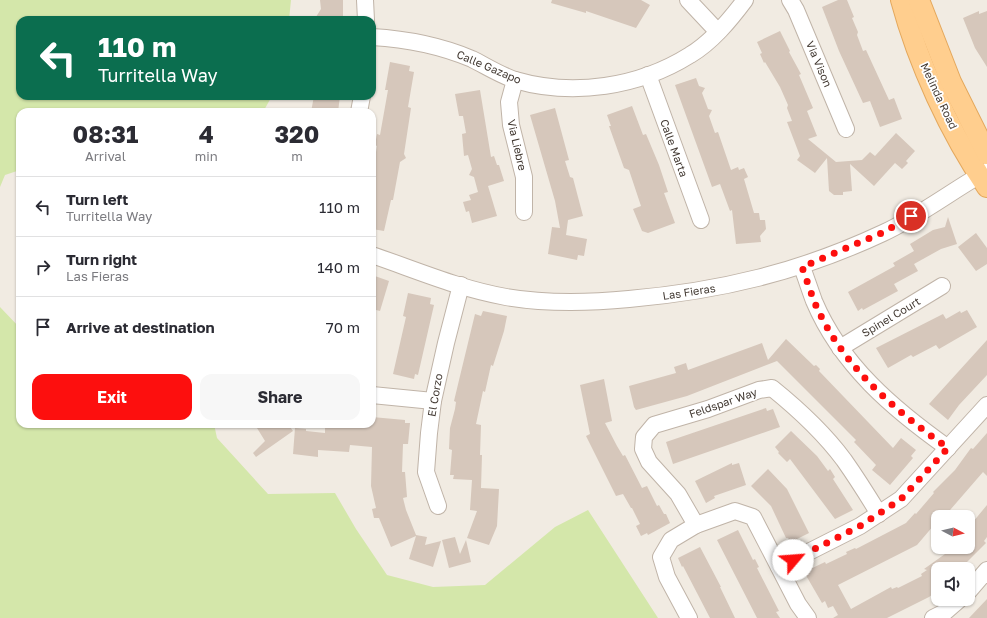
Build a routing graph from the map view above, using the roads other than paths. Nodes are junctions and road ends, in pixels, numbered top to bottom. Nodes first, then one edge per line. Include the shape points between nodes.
1 (365, 0) edge
2 (688, 0) edge
3 (745, 0) edge
4 (790, 0) edge
5 (901, 0) edge
6 (919, 0) edge
7 (366, 16) edge
8 (718, 32) junction
9 (376, 37) edge
10 (648, 76) junction
11 (515, 80) junction
12 (846, 129) dead end
13 (987, 154) edge
14 (984, 178) edge
15 (524, 212) dead end
16 (701, 220) dead end
17 (376, 256) edge
18 (802, 267) junction
19 (461, 286) junction
20 (942, 286) dead end
21 (840, 348) junction
22 (376, 395) edge
23 (433, 401) junction
24 (987, 405) edge
25 (948, 448) junction
26 (438, 506) dead end
27 (879, 514) junction
28 (696, 525) junction
29 (779, 567) junction
30 (987, 570) edge
31 (975, 584) edge
32 (952, 606) edge
33 (689, 618) edge
34 (808, 618) edge
35 (933, 618) edge

1 - 7 street
2 - 8 street
3 - 8 street, Calle Gazapo
4 - 12 street, Via Vison
5 - 14 main road, Melinda Road via 933,88
6 - 13 main road, Melinda Road via 951,82
8 - 10 street, Calle Gazapo via 690,55
9 - 11 street, Calle Gazapo via 408,39 440,47
10 - 11 street, Calle Gazapo via 609,86 570,88
10 - 16 street, Calle Marta
11 - 15 street, Via Liebre via 508,102 524,177
14 - 18 street, Las Fieras via 884,232
17 - 19 street, Las Fieras
18 - 19 street, Las Fieras via 738,284 683,294 593,302 505,297
18 - 21 street via 814,302
19 - 23 street, El Corzo
20 - 21 street, Spinel Court
21 - 25 street via 876,391 914,424
22 - 23 street
23 - 26 street, El Corzo via 426,472
24 - 25 street
25 - 27 street via 901,499
27 - 28 street, Feldspar Way via 844,460 821,433 772,388 758,390 708,409 654,425 644,436 643,449 649,462 678,494
27 - 29 street
28 - 29 street via 735,511 753,517
28 - 33 street via 671,540 661,557 667,578
29 - 34 street
30 - 31 street
32 - 35 street

